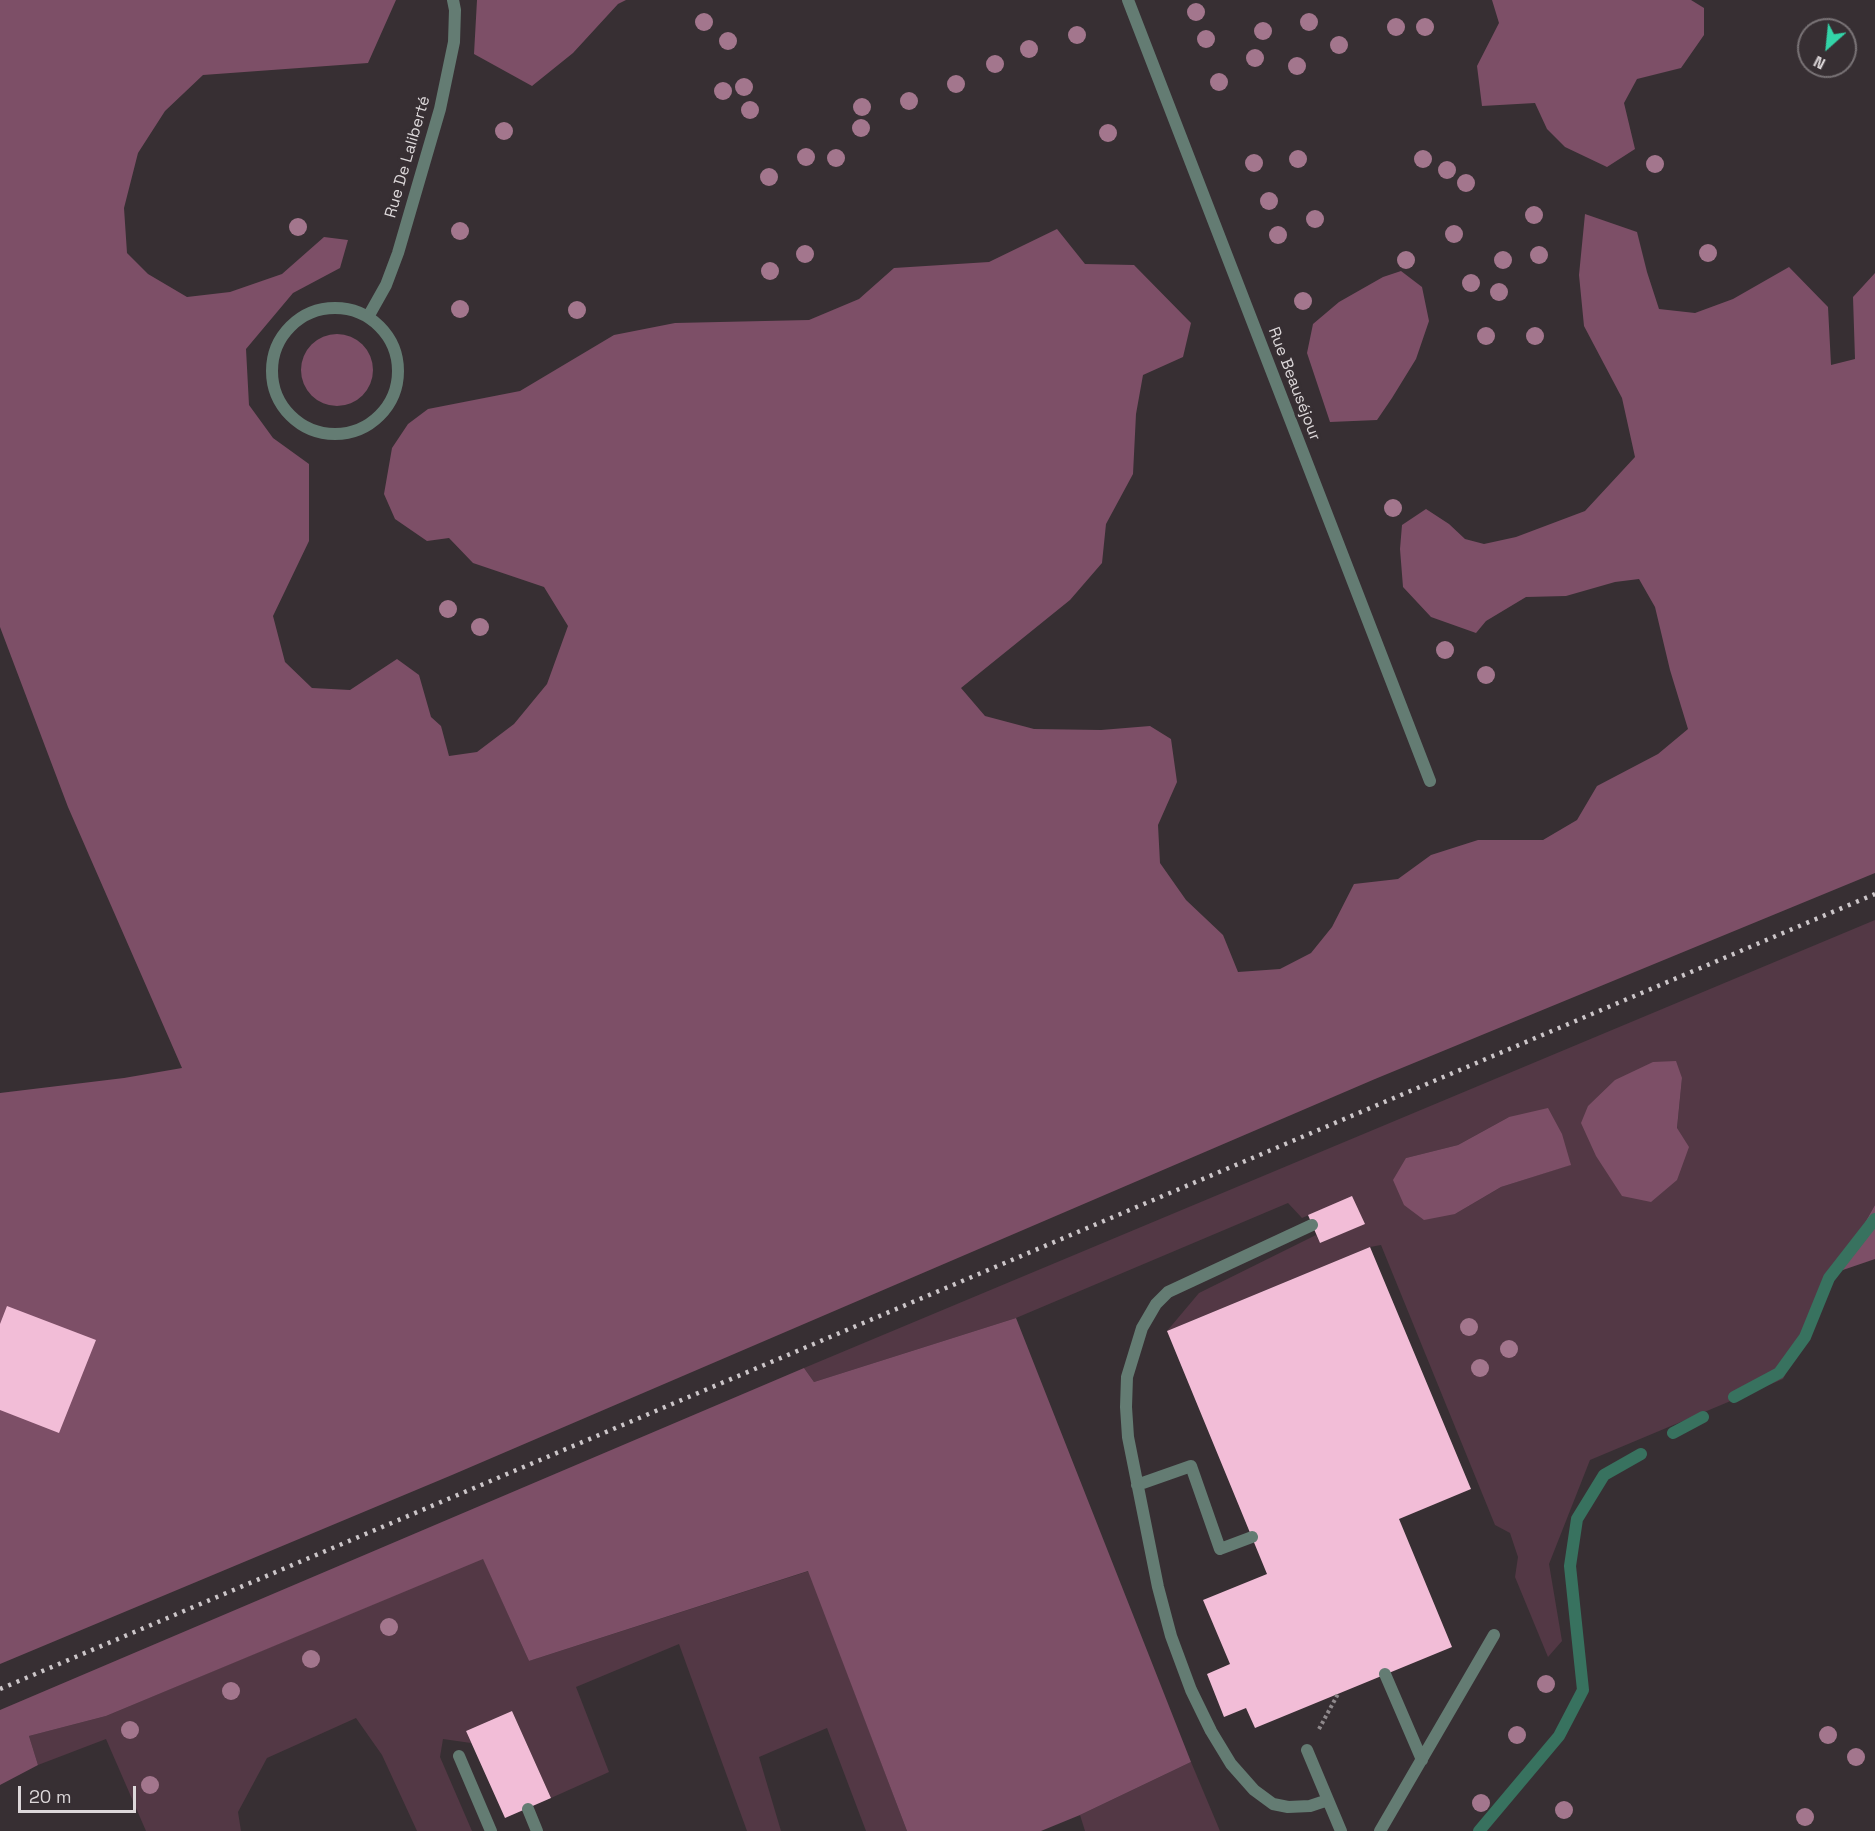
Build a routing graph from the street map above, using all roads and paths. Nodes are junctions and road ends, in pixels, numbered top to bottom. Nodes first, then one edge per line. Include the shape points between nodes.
1 (453, 0) edge
2 (1128, 0) edge
3 (368, 317) junction
4 (1430, 781) dead end
5 (1312, 1225) dead end
6 (1137, 1485) junction
7 (1252, 1537) dead end
8 (1494, 1635) dead end
9 (1385, 1674) dead end
10 (1338, 1694) dead end
11 (1307, 1750) joint
12 (459, 1756) dead end
13 (1422, 1760) junction
14 (1328, 1800) junction
15 (528, 1809) dead end
16 (491, 1831) edge
17 (537, 1831) edge
18 (1341, 1831) edge
19 (1380, 1831) edge

1 - 3 street, Rue De Laliberté via 454,42 434,130 398,253
2 - 4 street, Rue Beauséjour
3 - 3 street via 349,309 327,308 307,314 283,335 272,364 273,385 282,405 296,421 315,431 355,431 373,422 388,407 399,368 384,330
5 - 6 street via 1168,1292 1156,1304 1142,1328 1127,1377 1128,1437
6 - 7 street via 1191,1466 1220,1549
6 - 14 street via 1171,1636 1191,1690 1231,1764 1273,1804 1310,1806
8 - 13 street
9 - 13 street
10 - 11 path
11 - 14 street
12 - 16 street
13 - 19 street
14 - 18 street
15 - 17 street

